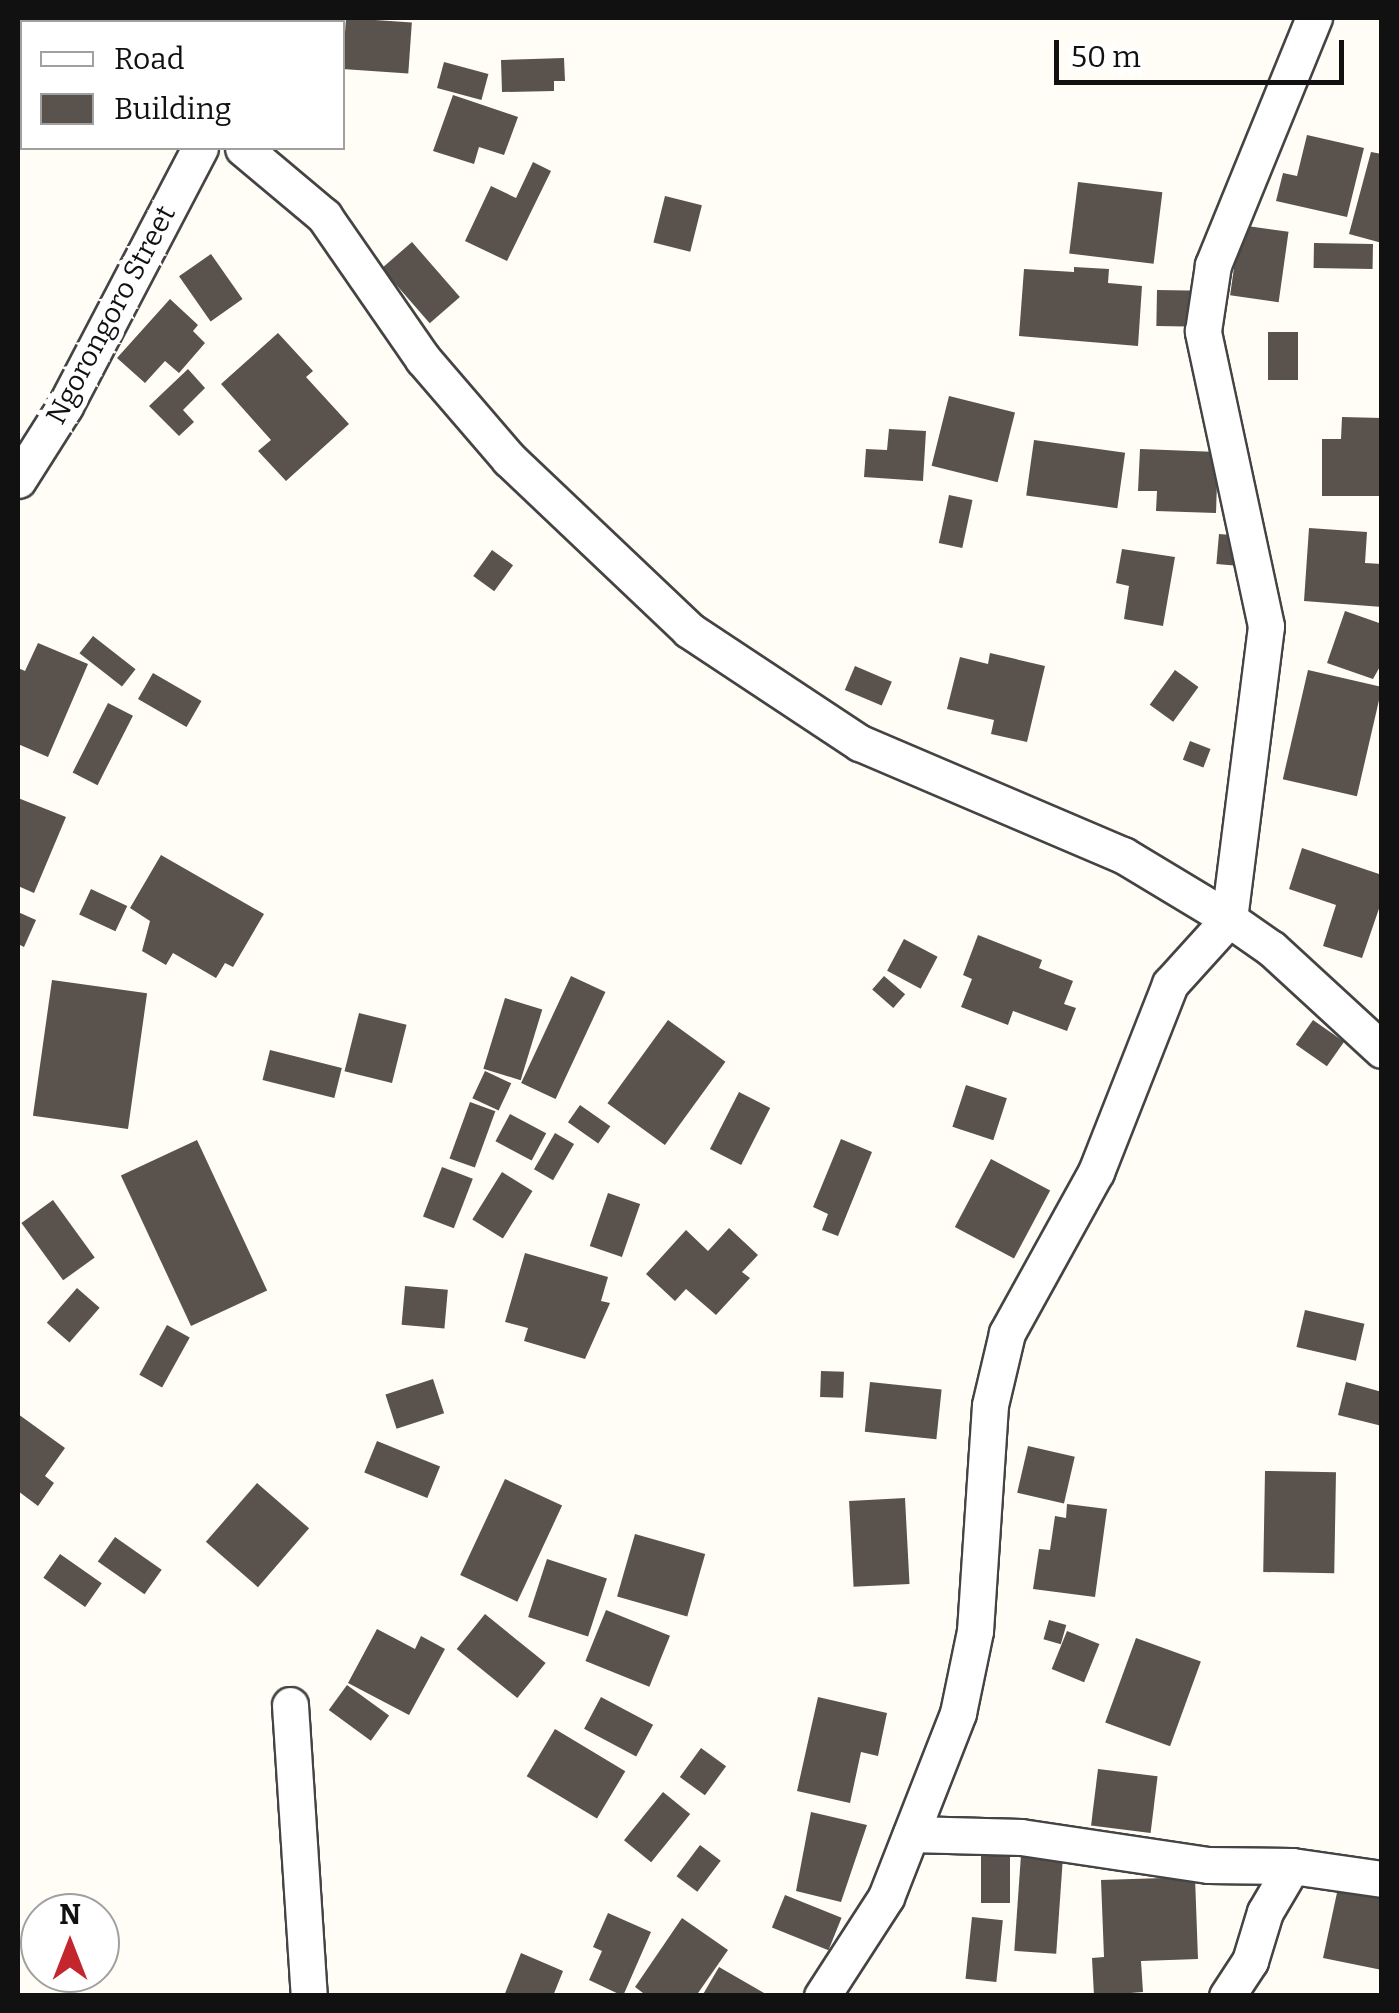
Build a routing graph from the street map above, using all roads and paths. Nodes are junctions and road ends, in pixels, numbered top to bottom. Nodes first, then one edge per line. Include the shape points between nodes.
1 (1314, 18) edge
2 (199, 150) edge
3 (245, 150) edge
4 (18, 480) edge
5 (1229, 919) junction
6 (1382, 1050) edge
7 (290, 1705) dead end
8 (911, 1834) junction
9 (1292, 1866) junction
10 (1382, 1878) edge
11 (309, 1996) edge
12 (822, 1996) edge
13 (1227, 1996) edge

1 - 5 street via 1213,265 1203,331 1266,626
2 - 4 street, Ngorongoro Street via 65,406
3 - 5 street via 324,216 422,358 509,460 689,630 860,743 1123,856
5 - 6 street via 1272,949
5 - 8 street via 1170,984 1096,1172 1008,1332 990,1406 975,1632 958,1713
7 - 11 street
8 - 9 street via 1022,1836 1208,1864
8 - 12 street via 886,1897
9 - 10 street
9 - 13 street

